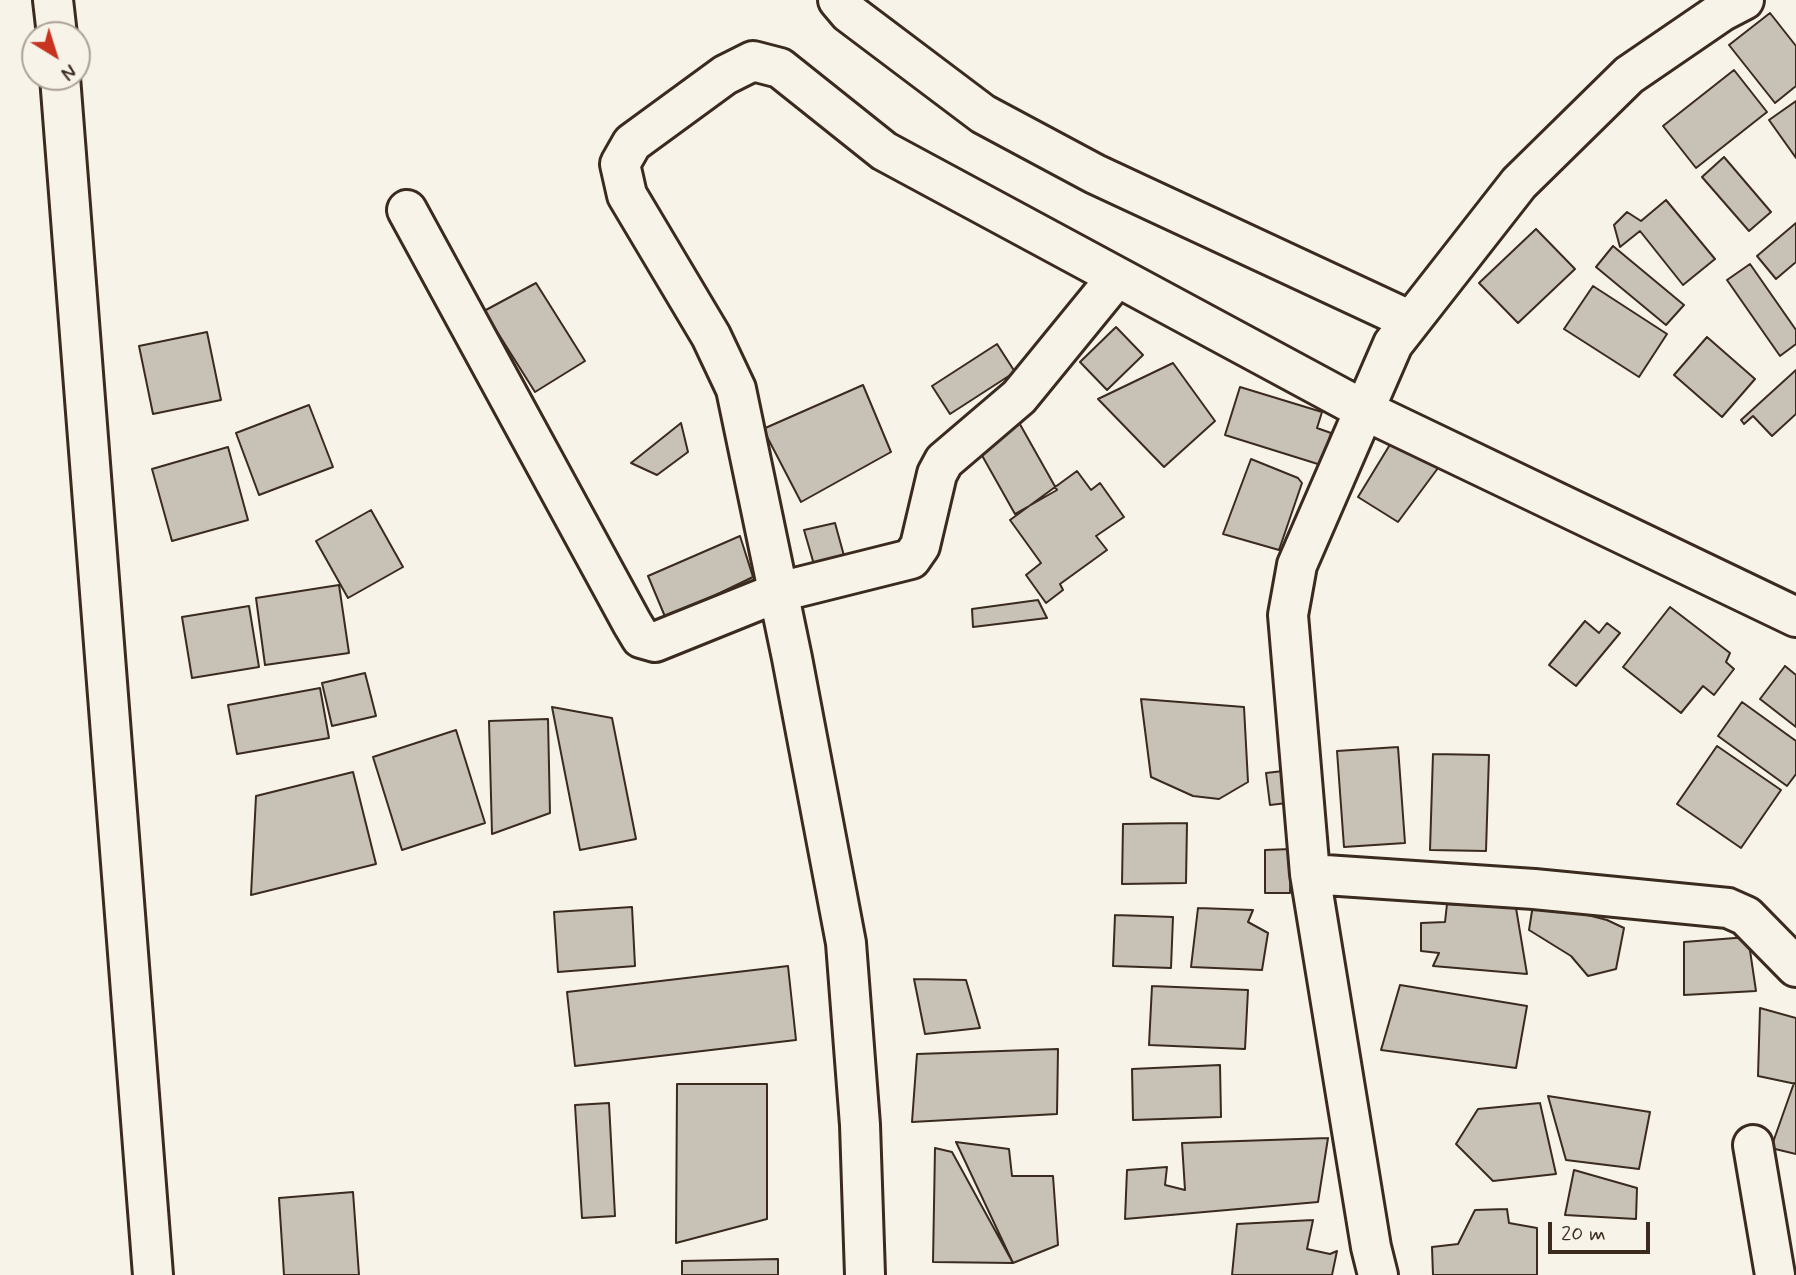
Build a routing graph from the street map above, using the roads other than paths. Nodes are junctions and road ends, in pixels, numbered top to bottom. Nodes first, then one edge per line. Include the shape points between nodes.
1 (53, 0) edge
2 (838, 0) edge
3 (1744, 0) edge
4 (55, 21) edge
5 (61, 91) edge
6 (407, 210) dead end
7 (1117, 276) junction
8 (1411, 321) junction
9 (1364, 410) junction
10 (779, 592) junction
11 (1796, 617) edge
12 (1310, 874) junction
13 (1796, 967) edge
14 (1754, 1145) dead end
15 (153, 1275) edge
16 (866, 1275) edge
17 (1378, 1275) edge
18 (1775, 1275) edge

1 - 4 street
2 - 8 street via 983,114 1095,174
3 - 8 street via 1629,75 1519,183
5 - 15 street
6 - 10 street via 641,638 655,642
7 - 9 street
7 - 10 street via 1019,397 944,461 920,546 911,559
7 - 10 street via 884,151 780,68 753,61 724,75 632,143 620,164 627,195 711,336 736,388
8 - 9 street via 1393,344
9 - 11 street
9 - 12 street via 1297,565 1288,615
10 - 16 street via 846,943
12 - 13 street via 1728,908 1746,916
12 - 17 street
14 - 18 street

